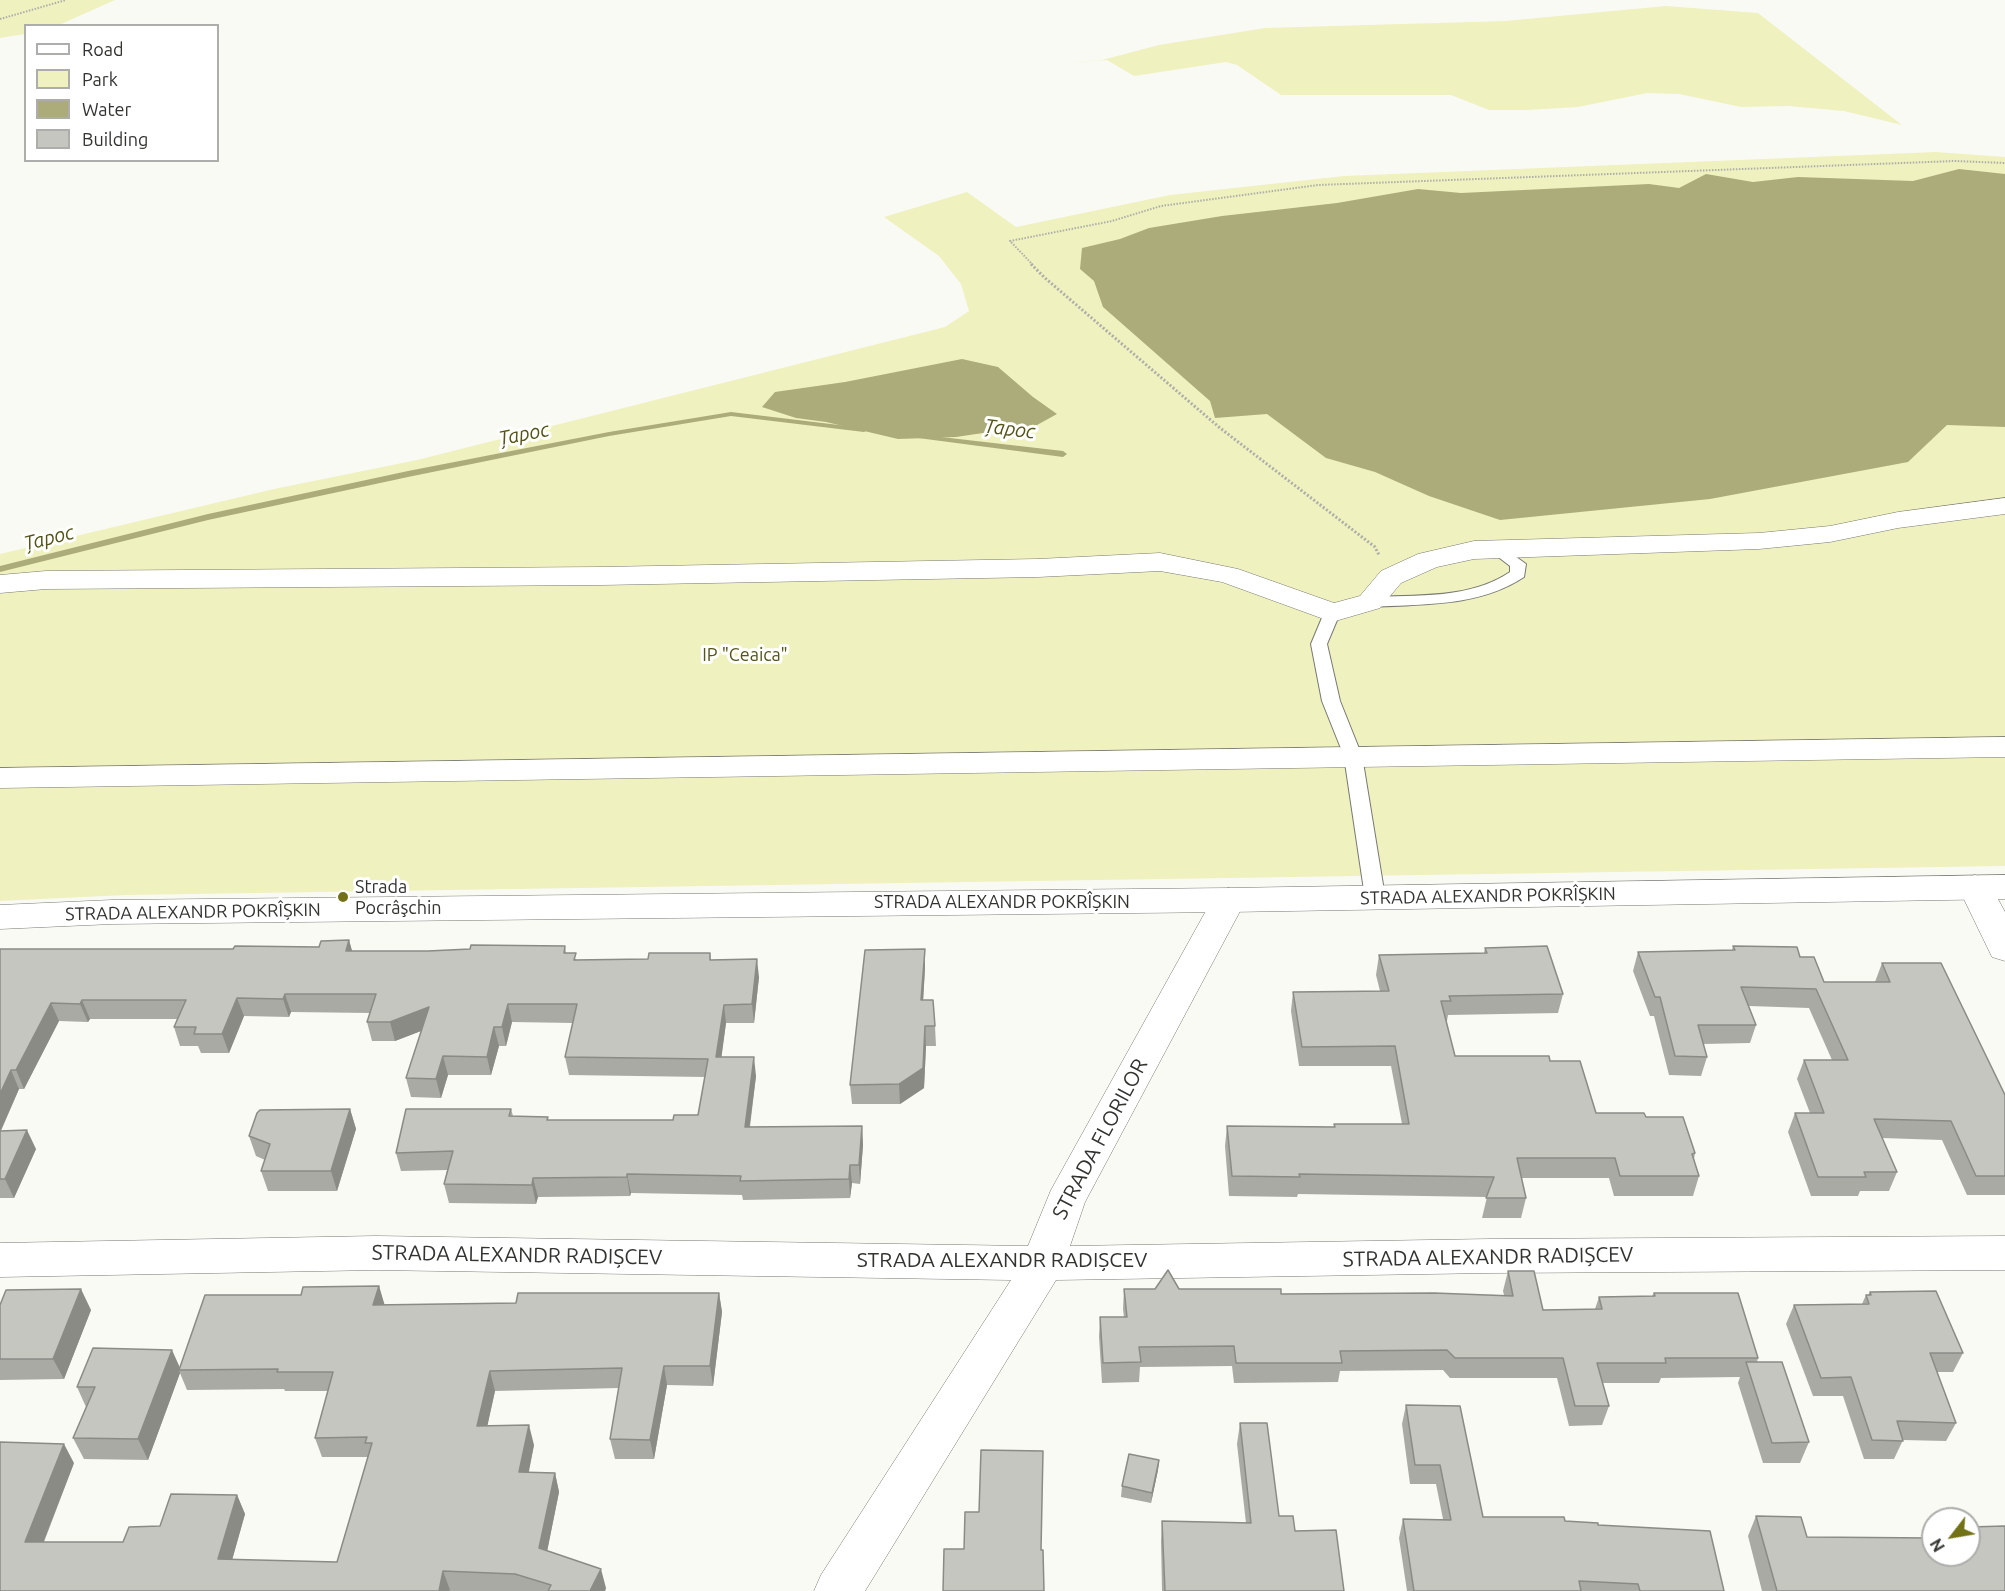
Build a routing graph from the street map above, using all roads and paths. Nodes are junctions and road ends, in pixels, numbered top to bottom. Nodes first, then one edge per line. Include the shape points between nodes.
1 (66, 0) edge
2 (0, 19) edge
3 (2005, 163) edge
4 (2005, 506) edge
5 (1496, 549) junction
6 (1391, 577) junction
7 (0, 584) edge
8 (1371, 602) junction
9 (1332, 613) junction
10 (2005, 747) edge
11 (1353, 756) junction
12 (0, 778) edge
13 (1990, 887) edge
14 (1375, 897) junction
15 (1229, 900) junction
16 (0, 917) edge
17 (2005, 948) edge
18 (2005, 1253) edge
19 (0, 1260) edge
20 (1044, 1263) junction
21 (838, 1591) edge

1 - 2 path
3 - 6 path via 1955,161 1318,184 1161,206 1112,221 1010,241 1045,278 1220,428 1375,547
4 - 5 street via 1760,541
5 - 6 street via 1428,560
5 - 8 lane via 1518,564 1518,574 1507,583 1488,591
6 - 8 street
7 - 9 street via 46,580 423,579 1038,568 1160,562 1228,575
8 - 9 street
9 - 11 lane via 1319,644 1331,701
10 - 11 street
11 - 12 street
11 - 14 lane
13 - 14 street, STRADA ALEXANDR POKRÎȘKIN
13 - 17 street
14 - 15 street, STRADA ALEXANDR POKRÎȘKIN
15 - 16 street, STRADA ALEXANDR POKRÎȘKIN via 112,912
15 - 20 street, STRADA FLORILOR via 1065,1202
18 - 20 street, STRADA ALEXANDR RADIȘCEV
19 - 20 street, STRADA ALEXANDR RADIȘCEV via 376,1253
20 - 21 street, STRADA FLORILOR

